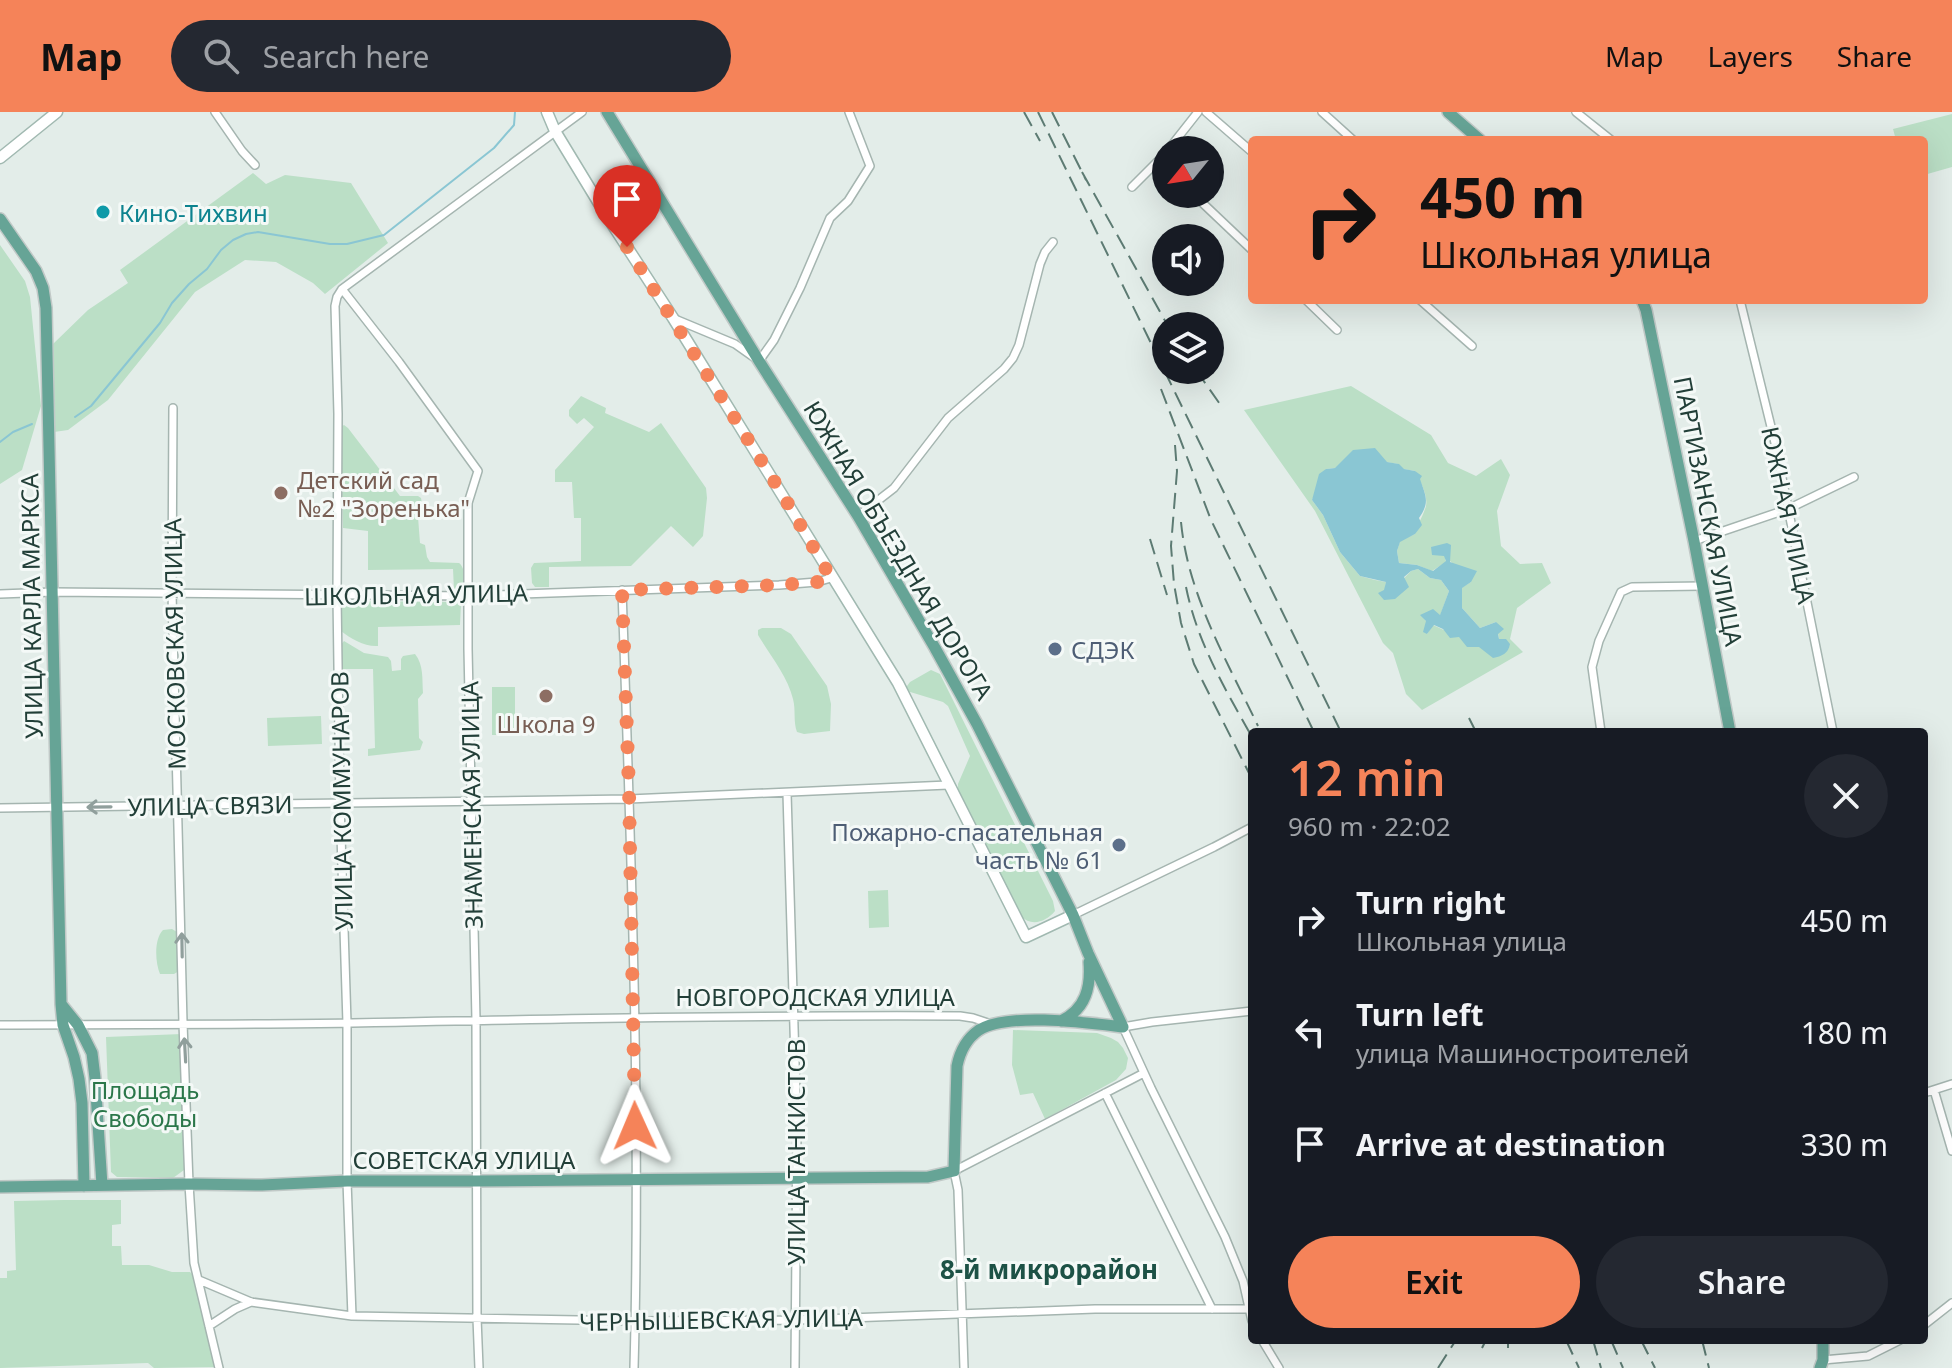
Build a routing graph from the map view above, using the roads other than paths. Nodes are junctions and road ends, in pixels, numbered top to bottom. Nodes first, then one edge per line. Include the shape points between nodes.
1 (57, 112) edge
2 (215, 112) edge
3 (547, 112) edge
4 (582, 112) edge
5 (607, 112) edge
6 (849, 112) edge
7 (1198, 112) edge
8 (1206, 112) edge
9 (1322, 112) edge
10 (1448, 112) edge
11 (1576, 112) edge
12 (555, 131) junction
13 (1179, 136) edge
14 (1349, 136) edge
15 (1475, 136) edge
16 (1606, 136) edge
17 (1248, 149) edge
18 (0, 158) edge
19 (255, 165) dead end
20 (1152, 168) edge
21 (1132, 187) dead end
22 (1208, 208) edge
23 (0, 219) edge
24 (1053, 242) dead end
25 (1248, 246) edge
26 (342, 289) junction
27 (1310, 304) edge
28 (1425, 304) edge
29 (1644, 304) edge
30 (1741, 304) edge
31 (673, 318) junction
32 (1337, 330) dead end
33 (1472, 346) dead end
34 (759, 361) junction
35 (173, 408) dead end
36 (1854, 477) dead end
37 (1788, 509) junction
38 (858, 516) junction
39 (1694, 541) junction
40 (831, 578) junction
41 (1703, 586) junction
42 (622, 590) junction
43 (53, 592) junction
44 (172, 593) junction
45 (0, 594) edge
46 (337, 596) junction
47 (469, 596) junction
48 (1600, 728) edge
49 (1729, 728) edge
50 (1832, 728) edge
51 (948, 785) junction
52 (787, 793) junction
53 (629, 799) junction
54 (471, 800) junction
55 (340, 803) junction
56 (177, 805) junction
57 (56, 807) junction
58 (0, 808) edge
59 (1248, 829) edge
60 (1073, 915) junction
61 (1088, 953) junction
62 (61, 1004) junction
63 (1248, 1011) edge
64 (794, 1015) junction
65 (634, 1019) junction
66 (476, 1020) junction
67 (1059, 1022) junction
68 (183, 1023) junction
69 (347, 1023) junction
70 (991, 1024) junction
71 (0, 1025) edge
72 (63, 1025) junction
73 (78, 1025) junction
74 (1123, 1027) junction
75 (1144, 1073) junction
76 (1952, 1084) edge
77 (1934, 1090) junction
78 (1928, 1092) edge
79 (1105, 1093) junction
80 (1952, 1151) edge
81 (954, 1171) junction
82 (797, 1178) junction
83 (635, 1180) junction
84 (347, 1181) junction
85 (476, 1181) junction
86 (189, 1184) junction
87 (102, 1185) junction
88 (84, 1186) junction
89 (0, 1187) edge
90 (1248, 1278) edge
91 (199, 1280) junction
92 (1243, 1281) junction
93 (251, 1302) junction
94 (1952, 1303) edge
95 (1212, 1309) junction
96 (1248, 1309) joint
97 (963, 1314) junction
98 (352, 1316) junction
99 (477, 1318) junction
100 (795, 1320) junction
101 (635, 1321) junction
102 (1928, 1322) edge
103 (209, 1326) junction
104 (1264, 1344) edge
105 (1823, 1344) edge
106 (1892, 1344) edge
107 (1822, 1364) edge
108 (219, 1368) edge
109 (479, 1368) edge
110 (634, 1368) edge
111 (795, 1368) edge
112 (964, 1368) edge
113 (1279, 1368) edge

1 - 18 street
2 - 19 street
3 - 12 street
4 - 12 street
5 - 34 main road, ЮЖНАЯ ОБЪЕЗДНАЯ ДОРОГА
6 - 34 street via 870,166 830,218 800,288
7 - 13 street
8 - 17 street
9 - 14 street
10 - 15 main road
11 - 16 street
12 - 26 street
12 - 31 street
20 - 21 street
22 - 25 street
23 - 43 main road, УЛИЦА КАРЛА МАРКСА via 36,271 46,308
24 - 38 street via 1040,264 1013,358 948,418 894,488
26 - 46 street, УЛИЦА КОММУНАРОВ via 335,306
26 - 47 street, ЗНАМЕНСКАЯ УЛИЦА via 478,471 468,503
27 - 32 street
28 - 33 street
29 - 39 main road, ПАРТИЗАНСКАЯ УЛИЦА
30 - 37 street, ЮЖНАЯ УЛИЦА
31 - 34 street via 735,344
31 - 40 street
34 - 38 main road, ЮЖНАЯ ОБЪЕЗДНАЯ ДОРОГА
35 - 44 street, МОСКОВСКАЯ УЛИЦА
36 - 37 street
37 - 39 street
37 - 50 street, ЮЖНАЯ УЛИЦА
38 - 60 main road, ЮЖНАЯ ОБЪЕЗДНАЯ ДОРОГА via 956,683
39 - 41 main road, ПАРТИЗАНСКАЯ УЛИЦА
40 - 42 street, ШКОЛЬНАЯ УЛИЦА via 779,585
40 - 51 street via 898,683
41 - 48 street via 1632,587 1621,592 1592,667
41 - 49 main road, ПАРТИЗАНСКАЯ УЛИЦА
42 - 47 street, ШКОЛЬНАЯ УЛИЦА
42 - 53 street
43 - 44 street, ШКОЛЬНАЯ УЛИЦА
43 - 45 street, ШКОЛЬНАЯ УЛИЦА
43 - 57 main road, УЛИЦА КАРЛА МАРКСА
44 - 46 street, ШКОЛЬНАЯ УЛИЦА
44 - 56 street, МОСКОВСКАЯ УЛИЦА
46 - 47 street, ШКОЛЬНАЯ УЛИЦА
46 - 55 street, УЛИЦА КОММУНАРОВ
47 - 54 street, ЗНАМЕНСКАЯ УЛИЦА
51 - 52 street, УЛИЦА СВЯЗИ
51 - 60 street via 1026,937
52 - 53 street, УЛИЦА СВЯЗИ
52 - 64 street, УЛИЦА ТАНКИСТОВ
53 - 54 street, УЛИЦА СВЯЗИ
53 - 65 street
54 - 55 street, УЛИЦА СВЯЗИ
54 - 66 street, ЗНАМЕНСКАЯ УЛИЦА
55 - 56 street, УЛИЦА СВЯЗИ
55 - 69 street, УЛИЦА КОММУНАРОВ
56 -> 57 street, УЛИЦА СВЯЗИ
68 -> 56 street, МОСКОВСКАЯ УЛИЦА
57 - 58 street, УЛИЦА СВЯЗИ
57 - 62 main road, УЛИЦА КАРЛА МАРКСА
59 - 60 street
60 - 61 main road, ЮЖНАЯ ОБЪЕЗДНАЯ ДОРОГА
61 - 67 main road via 1085,999
61 - 74 main road, ЮЖНАЯ ОБЪЕЗДНАЯ ДОРОГА
62 - 72 main road, УЛИЦА КАРЛА МАРКСА
62 - 73 main road
63 - 74 street, НОВГОРОДСКАЯ УЛИЦА
64 - 65 street, НОВГОРОДСКАЯ УЛИЦА
64 - 70 street, НОВГОРОДСКАЯ УЛИЦА via 960,1016
64 - 82 street, УЛИЦА ТАНКИСТОВ
65 - 66 street, НОВГОРОДСКАЯ УЛИЦА
65 - 83 street
66 - 69 street, НОВГОРОДСКАЯ УЛИЦА
66 - 85 street, ЗНАМЕНСКАЯ УЛИЦА
67 - 70 main road, НОВГОРОДСКАЯ УЛИЦА
67 - 74 main road, НОВГОРОДСКАЯ УЛИЦА
68 - 69 street, НОВГОРОДСКАЯ УЛИЦА
68 - 73 street
86 -> 68 street
69 - 84 street, УЛИЦА КОММУНАРОВ
70 - 81 main road via 969,1038 960,1053
71 - 72 street
72 - 73 street
72 - 88 main road, УЛИЦА КАРЛА МАРКСА via 79,1079
73 - 87 main road via 94,1065
74 - 75 street
75 - 79 street, СОВЕТСКАЯ УЛИЦА
75 - 92 street
76 - 77 street
77 - 78 street
77 - 80 street
79 - 81 street, СОВЕТСКАЯ УЛИЦА
79 - 95 street
81 - 82 main road, СОВЕТСКАЯ УЛИЦА via 928,1177
81 - 97 street
82 - 83 main road, СОВЕТСКАЯ УЛИЦА
82 - 100 street, УЛИЦА ТАНКИСТОВ
83 - 85 main road, СОВЕТСКАЯ УЛИЦА
83 - 101 street
84 - 85 main road, СОВЕТСКАЯ УЛИЦА
84 - 86 main road, СОВЕТСКАЯ УЛИЦА
84 - 98 street, УЛИЦА КОММУНАРОВ
85 - 99 street, ЗНАМЕНСКАЯ УЛИЦА
86 - 87 main road, СОВЕТСКАЯ УЛИЦА
86 - 91 street
87 - 88 main road, СОВЕТСКАЯ УЛИЦА
88 - 89 main road, СОВЕТСКАЯ УЛИЦА
90 - 92 street
91 - 93 street, ЧЕРНЫШЕВСКАЯ УЛИЦА
91 - 103 street
92 - 96 street
93 - 98 street, ЧЕРНЫШЕВСКАЯ УЛИЦА
93 - 103 street
94 - 102 street
95 - 96 street, ЧЕРНЫШЕВСКАЯ УЛИЦА
95 - 97 street, ЧЕРНЫШЕВСКАЯ УЛИЦА
97 - 100 street, ЧЕРНЫШЕВСКАЯ УЛИЦА
97 - 112 street
98 - 99 street, ЧЕРНЫШЕВСКАЯ УЛИЦА
99 - 101 street, ЧЕРНЫШЕВСКАЯ УЛИЦА
99 - 109 street, ЗНАМЕНСКАЯ УЛИЦА
100 - 101 street, ЧЕРНЫШЕВСКАЯ УЛИЦА
100 - 111 street, УЛИЦА ТАНКИСТОВ
101 - 110 street
103 - 108 street
104 - 113 street
105 - 107 main road
106 - 107 street via 1868,1356

